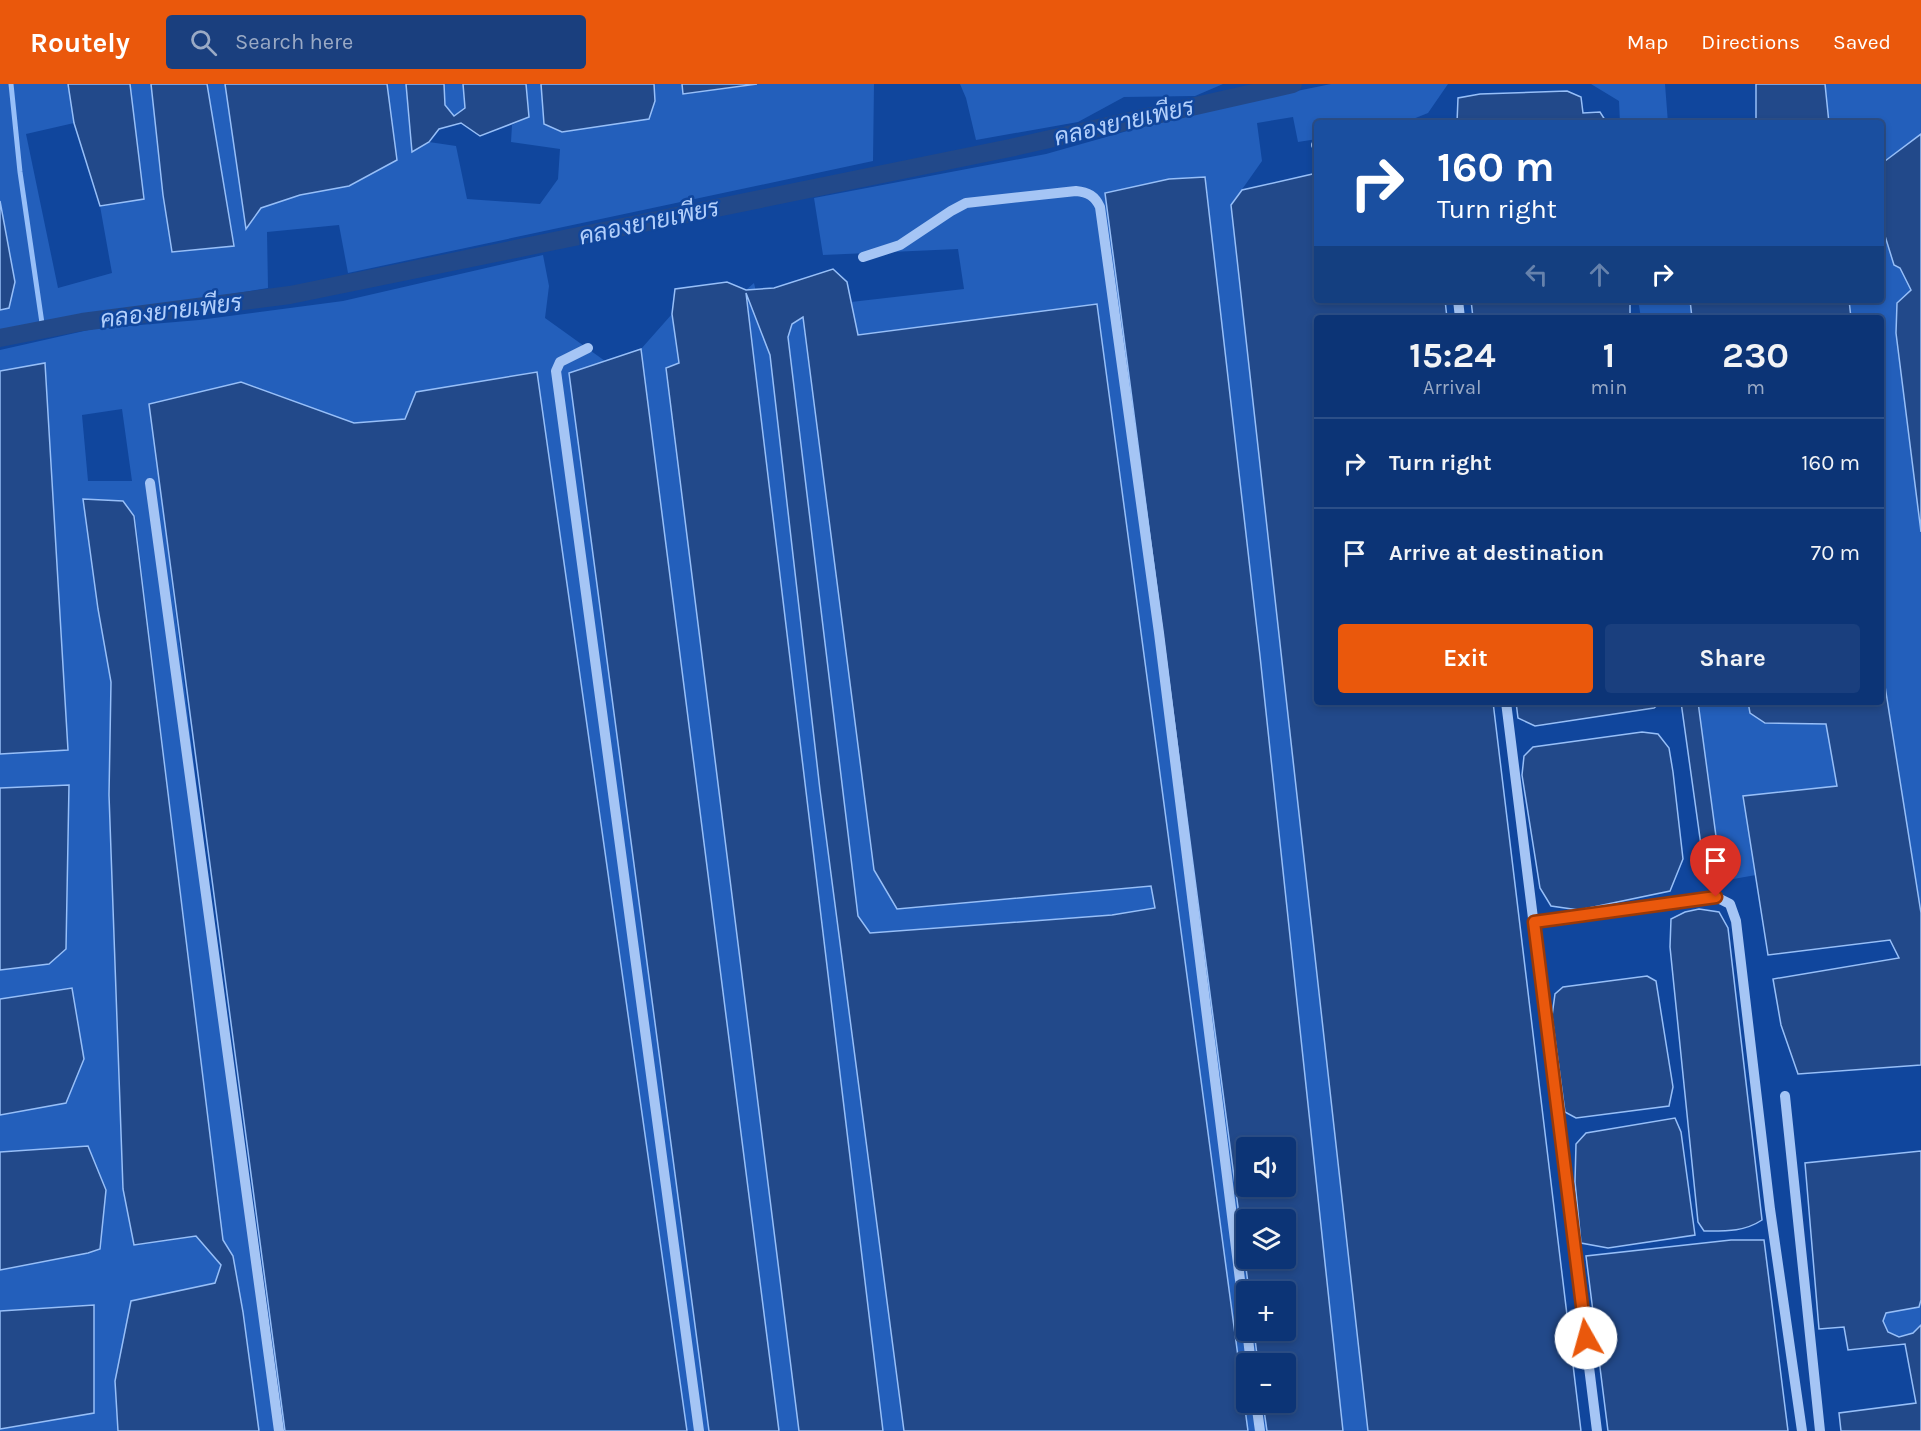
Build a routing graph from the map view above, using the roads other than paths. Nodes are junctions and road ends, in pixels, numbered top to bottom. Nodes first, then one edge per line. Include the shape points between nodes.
1 (863, 257) dead end
2 (588, 348) dead end
3 (150, 483) dead end
4 (1506, 705) edge
5 (1534, 922) junction
6 (1785, 1096) dead end
7 (1241, 1281) edge
8 (1258, 1413) edge
9 (279, 1431) edge
10 (699, 1431) edge
11 (1260, 1431) edge
12 (1597, 1431) edge
13 (1802, 1431) edge
14 (1820, 1431) edge

1 - 7 lane via 900,246 951,210 974,201 1076,191 1093,196 1100,207 1159,633
2 - 10 lane via 560,362 556,370
3 - 9 lane
4 - 5 lane
5 - 12 lane
5 - 13 lane via 1716,897 1730,904 1736,921 1770,1209
6 - 14 lane
8 - 11 lane

